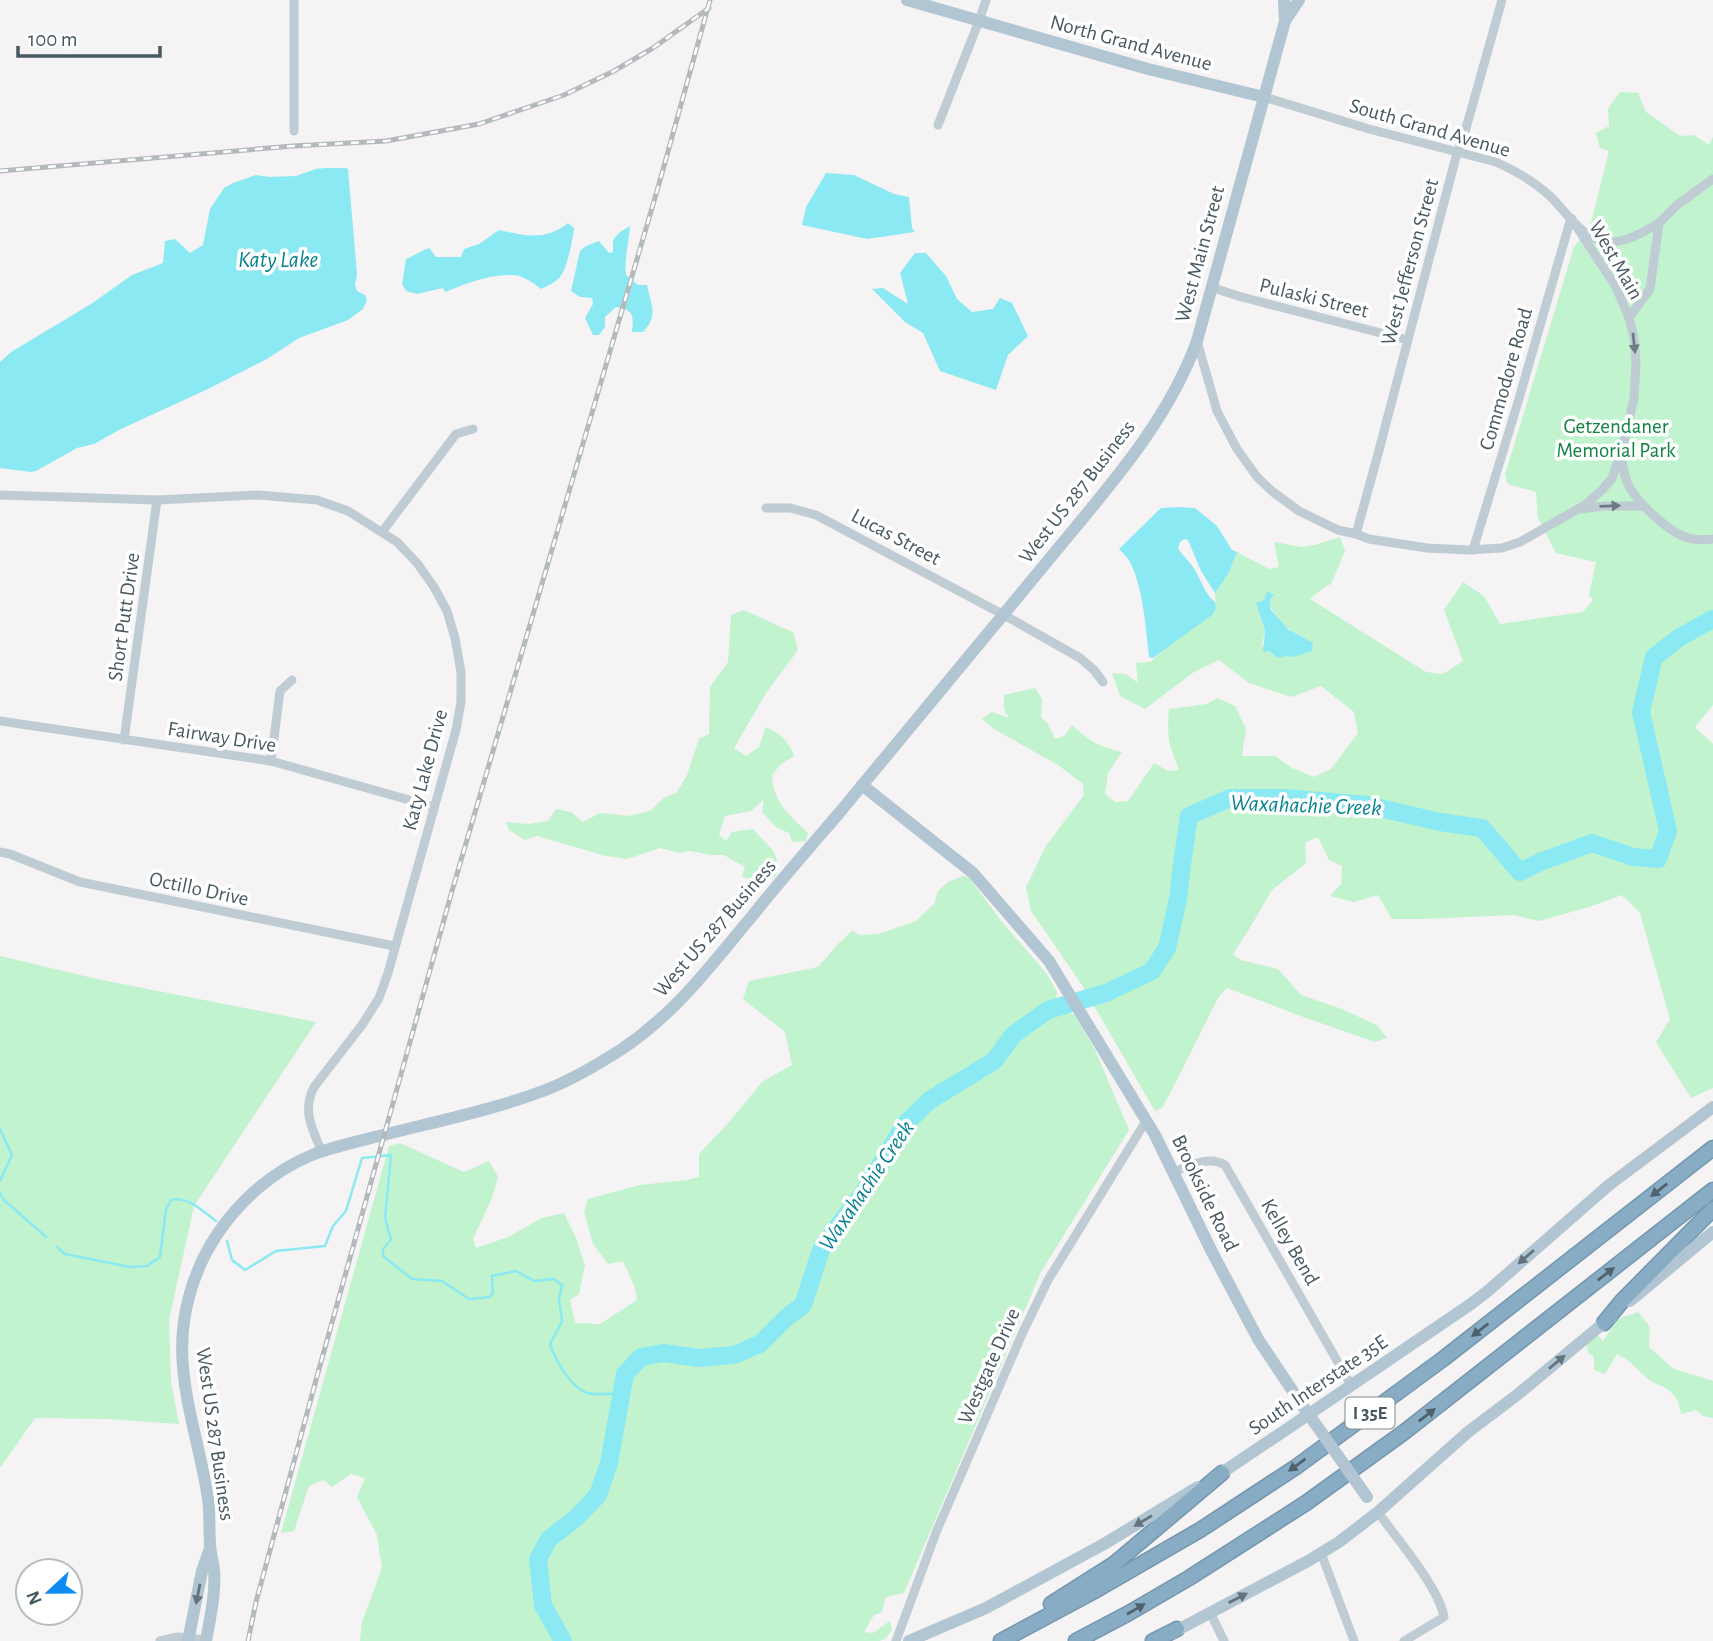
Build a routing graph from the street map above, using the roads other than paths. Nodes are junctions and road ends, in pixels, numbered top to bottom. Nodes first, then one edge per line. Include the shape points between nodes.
1 (294, 0) edge
2 (907, 0) edge
3 (986, 0) edge
4 (1284, 0) edge
5 (1299, 0) edge
6 (1502, 0) edge
7 (979, 21) junction
8 (1285, 21) junction
9 (1265, 97) junction
10 (938, 125) dead end
11 (294, 131) dead end
12 (1457, 153) junction
13 (1713, 179) edge
14 (1571, 218) junction
15 (1659, 223) junction
16 (1211, 287) junction
17 (1629, 318) junction
18 (1408, 340) junction
19 (1197, 341) junction
20 (473, 429) dead end
21 (1620, 454) junction
22 (0, 495) edge
23 (158, 500) junction
24 (1644, 506) junction
25 (766, 508) dead end
26 (1576, 510) junction
27 (382, 532) junction
28 (1356, 534) junction
29 (1713, 538) edge
30 (1474, 550) junction
31 (1004, 615) junction
32 (292, 680) dead end
33 (1103, 682) dead end
34 (0, 721) edge
35 (124, 740) junction
36 (271, 761) junction
37 (862, 785) junction
38 (434, 807) junction
39 (0, 852) edge
40 (394, 946) junction
41 (1713, 1107) edge
42 (1146, 1121) junction
43 (1713, 1148) edge
44 (322, 1152) junction
45 (1173, 1172) junction
46 (1713, 1190) edge
47 (1713, 1209) edge
48 (1713, 1231) edge
49 (1604, 1323) junction
50 (1351, 1385) junction
51 (1222, 1473) junction
52 (1378, 1512) junction
53 (210, 1547) junction
54 (1321, 1553) junction
55 (1210, 1612) junction
56 (1177, 1629) junction
57 (189, 1639) edge
58 (206, 1640) edge
59 (160, 1641) edge
60 (896, 1641) edge
61 (909, 1641) edge
62 (994, 1641) edge
63 (1002, 1641) edge
64 (1076, 1641) edge
65 (1153, 1641) edge
66 (1160, 1641) edge
67 (1224, 1641) edge
68 (1354, 1641) edge
69 (1404, 1641) edge

1 - 11 street
2 - 7 main road, North Grand Avenue
3 - 7 street
4 - 8 main road, West Main Street
5 - 8 main road, West Main Street
6 - 12 street, West Jefferson Street
7 - 9 main road, North Grand Avenue
7 - 10 street
8 - 9 main road, West Main Street
9 - 12 street, South Grand Avenue
9 - 16 main road, West Main Street
12 - 14 street, South Grand Avenue via 1513,170
12 - 18 street, West Jefferson Street
13 - 15 street
14 - 15 street via 1588,235 1607,242 1623,241
14 - 17 street, West Main via 1616,287
14 - 30 street, Commodore Road
15 - 17 street via 1650,289
16 - 18 street, Pulaski Street
16 - 19 main road, West Main Street
17 -> 21 street, West Main via 1636,362 1634,398
18 - 28 street, West Jefferson Street
19 - 28 street, West Main Street via 1217,411 1257,477 1299,511
19 - 31 main road, West US 287 Business via 1136,452
20 - 27 street via 456,434
21 - 24 street via 1628,485
21 - 26 street, West Main via 1612,478
22 - 23 street, Katy Lake Drive
23 - 27 street, Katy Lake Drive via 258,495 317,500 348,511
23 - 35 street, Short Putt Drive
26 -> 24 street
24 - 29 street via 1686,537
25 - 31 street, Lucas Street via 816,515
26 - 30 street, West Main Street via 1520,542
27 - 38 street, Katy Lake Drive via 397,542 435,587 455,638 461,702
28 - 30 street, West Main Street via 1427,548
31 - 33 street, Lucas Street via 1080,658
31 - 37 main road, West US 287 Business
32 - 36 street via 281,691
34 - 35 street, Fairway Drive
35 - 36 street, Fairway Drive
36 - 38 street, Fairway Drive
37 - 42 main road, Brookside Road via 973,873 1037,945
37 - 44 main road, West US 287 Business via 699,981 663,1018 625,1046 548,1090
38 - 40 street, Katy Lake Drive
39 - 40 street, Octillo Drive via 80,882
40 - 44 street, Katy Lake Drive via 379,998 309,1097 309,1119
41 -> 50 main road, South Interstate 35E via 1609,1185 1480,1297
42 - 45 main road, Brookside Road
42 - 60 street, Westgate Drive via 1048,1280 1027,1323 937,1530
43 -> 63 highway, I 35E via 1443,1359 1296,1467 1165,1550
44 - 53 main road, West US 287 Business via 280,1171 242,1204 202,1261 189,1298 183,1373 209,1504
45 - 50 street, Kelley Bend via 1210,1160 1225,1165
45 - 52 main road, Brookside Road, bridge via 1258,1339
64 -> 46 highway, I 35E via 1189,1578 1306,1503 1403,1433
47 - 49 highway
48 - 49 main road
52 -> 49 main road
50 - 51 main road, South Interstate 35E
51 -> 61 main road, South Interstate 35E via 986,1608
51 - 62 highway via 1104,1572
52 - 54 main road
52 - 69 street, Brookside Road via 1443,1609 1444,1617
53 -> 57 main road, West US 287 Business
53 - 58 main road, West US 287 Business via 214,1573
55 -> 54 main road
54 - 68 street
55 - 56 main road
55 - 67 street
56 - 65 highway
56 - 66 main road
57 - 58 street
57 - 59 street

